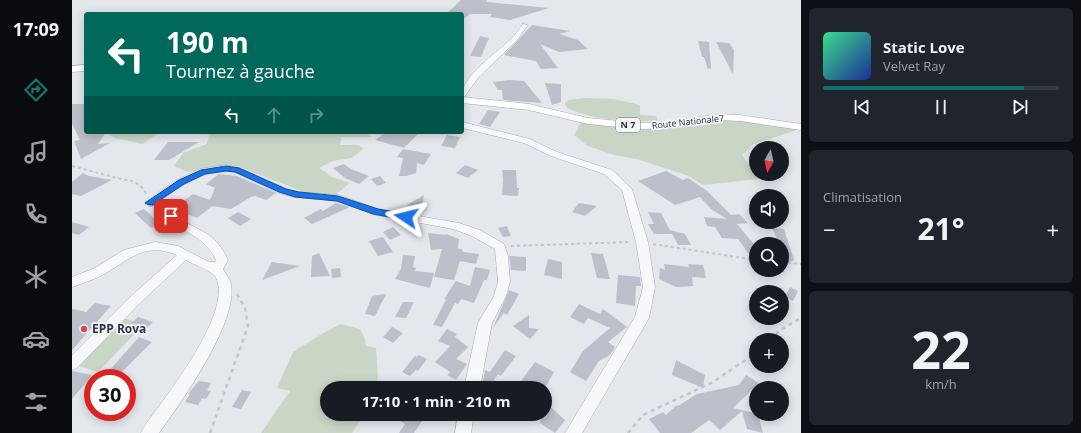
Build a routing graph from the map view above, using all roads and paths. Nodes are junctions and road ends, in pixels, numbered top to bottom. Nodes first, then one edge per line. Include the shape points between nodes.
1 (525, 25) dead end
2 (84, 68) edge
3 (72, 69) edge
4 (464, 91) edge
5 (464, 100) edge
6 (464, 125) edge
7 (798, 127) edge
8 (72, 166) edge
9 (155, 198) junction
10 (642, 242) junction
11 (500, 247) junction
12 (185, 254) junction
13 (749, 259) edge
14 (789, 263) edge
15 (801, 264) edge
16 (214, 268) junction
17 (72, 282) edge
18 (225, 286) junction
19 (801, 318) edge
20 (777, 333) edge
21 (749, 358) edge
22 (72, 364) edge
23 (473, 381) edge
24 (465, 421) edge
25 (149, 433) edge
26 (210, 433) edge
27 (462, 433) edge
28 (573, 433) edge
29 (628, 433) edge

1 - 4 street via 515,39 475,76
2 - 3 main road
5 - 7 main road, Route Nationale7 / N 7 via 529,107 588,120 639,126 669,125 719,117
6 - 10 street via 527,141 554,154 608,172 627,188
8 - 9 path via 133,180 147,195
9 - 11 street via 204,171 231,169 298,195 338,198 376,212 455,226 476,233
9 - 16 street via 149,203 158,202 161,209 210,241 216,248 222,260 220,265
10 - 11 path
10 - 13 path
10 - 28 street via 649,287 642,318
11 - 23 street via 504,282 500,296 485,322
12 - 16 street via 205,266
12 - 17 street via 156,246 137,250 121,256 103,269
12 - 22 street
14 - 15 path
16 - 18 street
18 - 25 street via 225,300 217,326 192,371
18 - 26 path via 242,298 247,309 248,326
19 - 20 path
21 - 29 path via 713,382 643,415
24 - 27 street

